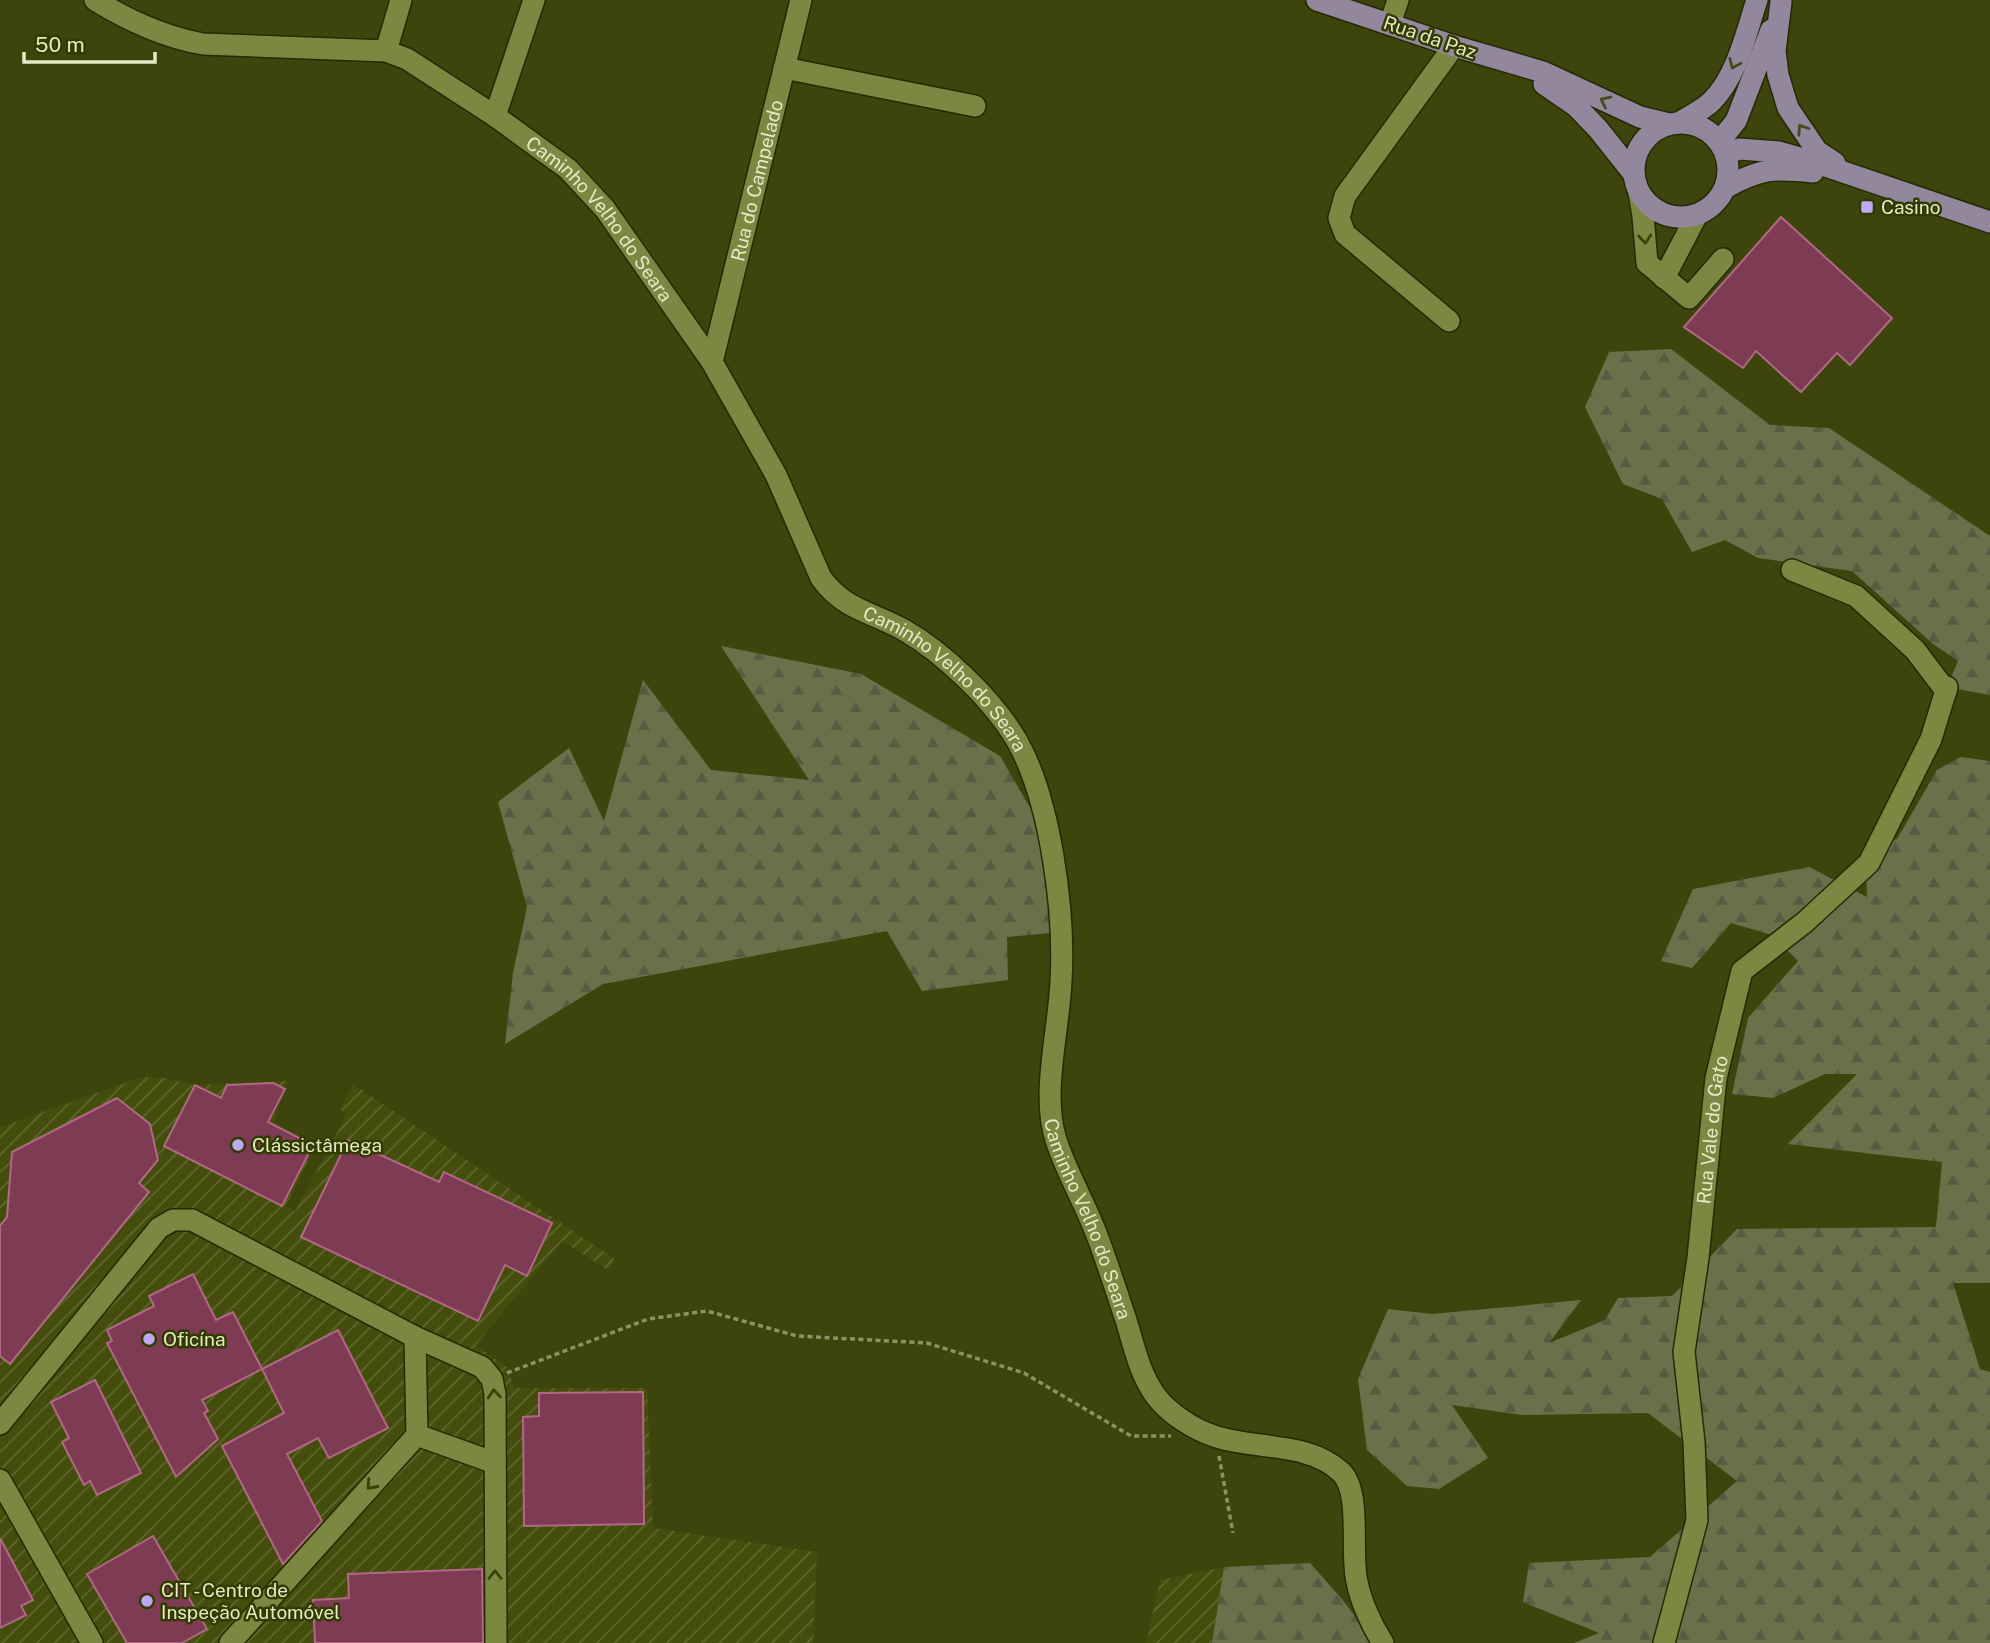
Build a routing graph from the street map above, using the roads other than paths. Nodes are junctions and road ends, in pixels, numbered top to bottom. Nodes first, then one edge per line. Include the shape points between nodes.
1 (95, 0) edge
2 (401, 0) edge
3 (534, 0) edge
4 (801, 0) edge
5 (1317, 0) edge
6 (1398, 0) edge
7 (1757, 0) edge
8 (1782, 1) edge
9 (1390, 24) junction
10 (1454, 46) junction
11 (386, 51) junction
12 (1502, 61) junction
13 (784, 68) junction
14 (975, 106) dead end
15 (495, 116) junction
16 (1674, 123) junction
17 (1723, 148) junction
18 (1851, 175) junction
19 (1636, 183) junction
20 (1725, 188) junction
21 (1697, 215) junction
22 (1990, 222) edge
23 (1723, 259) dead end
24 (1664, 278) junction
25 (1449, 321) dead end
26 (712, 362) junction
27 (1792, 570) dead end
28 (415, 1336) junction
29 (4, 1415) edge
30 (417, 1435) junction
31 (495, 1462) junction
32 (0, 1480) edge
33 (92, 1643) edge
34 (230, 1643) edge
35 (495, 1643) edge
36 (1383, 1643) edge
37 (1664, 1643) edge

1 - 11 street, Caminho Velho do Seara via 120,16 177,39 203,44
2 - 11 street
3 - 15 street
4 - 13 street, Rua do Campelado
5 - 9 main road, Rua da Paz
6 - 9 street
7 -> 16 main road via 1726,82 1712,100
8 - 17 main road
18 -> 8 main road via 1817,150 1788,108 1775,51
9 - 10 main road, Rua da Paz
10 - 12 main road, Rua da Paz
10 - 25 street via 1345,196 1339,218 1345,234
11 - 15 street, Caminho Velho do Seara via 407,59
16 -> 12 main road via 1640,117 1543,72
12 - 19 main road via 1576,106
13 - 14 street
13 - 26 street, Rua do Campelado
15 - 26 street, Caminho Velho do Seara via 568,169 604,209
16 - 17 main road via 1709,131
16 - 19 main road via 1642,142 1635,157
17 - 18 main road via 1779,152
17 - 20 main road via 1728,165
18 - 20 main road via 1776,168 1750,174
18 - 22 main road
19 - 21 main road via 1657,212 1684,218
19 -> 24 street via 1647,263
20 - 21 main road via 1709,209
21 - 24 street
23 - 24 street via 1689,298
26 - 36 street, Caminho Velho do Seara via 776,475 831,593 904,630 930,649 984,695 1017,741 1042,799 1060,923 1062,979 1050,1101 1055,1138 1097,1236 1143,1375 1157,1398 1189,1425 1215,1437 1304,1453 1343,1474 1351,1493 1356,1582
27 - 37 street, Rua Vale do Gato via 1856,596 1915,650 1946,689 1931,739 1869,863 1742,971 1716,1078 1684,1352 1697,1520
28 - 29 street via 192,1220 173,1220 159,1228
28 - 30 street
31 -> 28 street via 492,1379 482,1367
30 - 31 street
30 -> 34 street
35 -> 31 street
32 - 33 street

